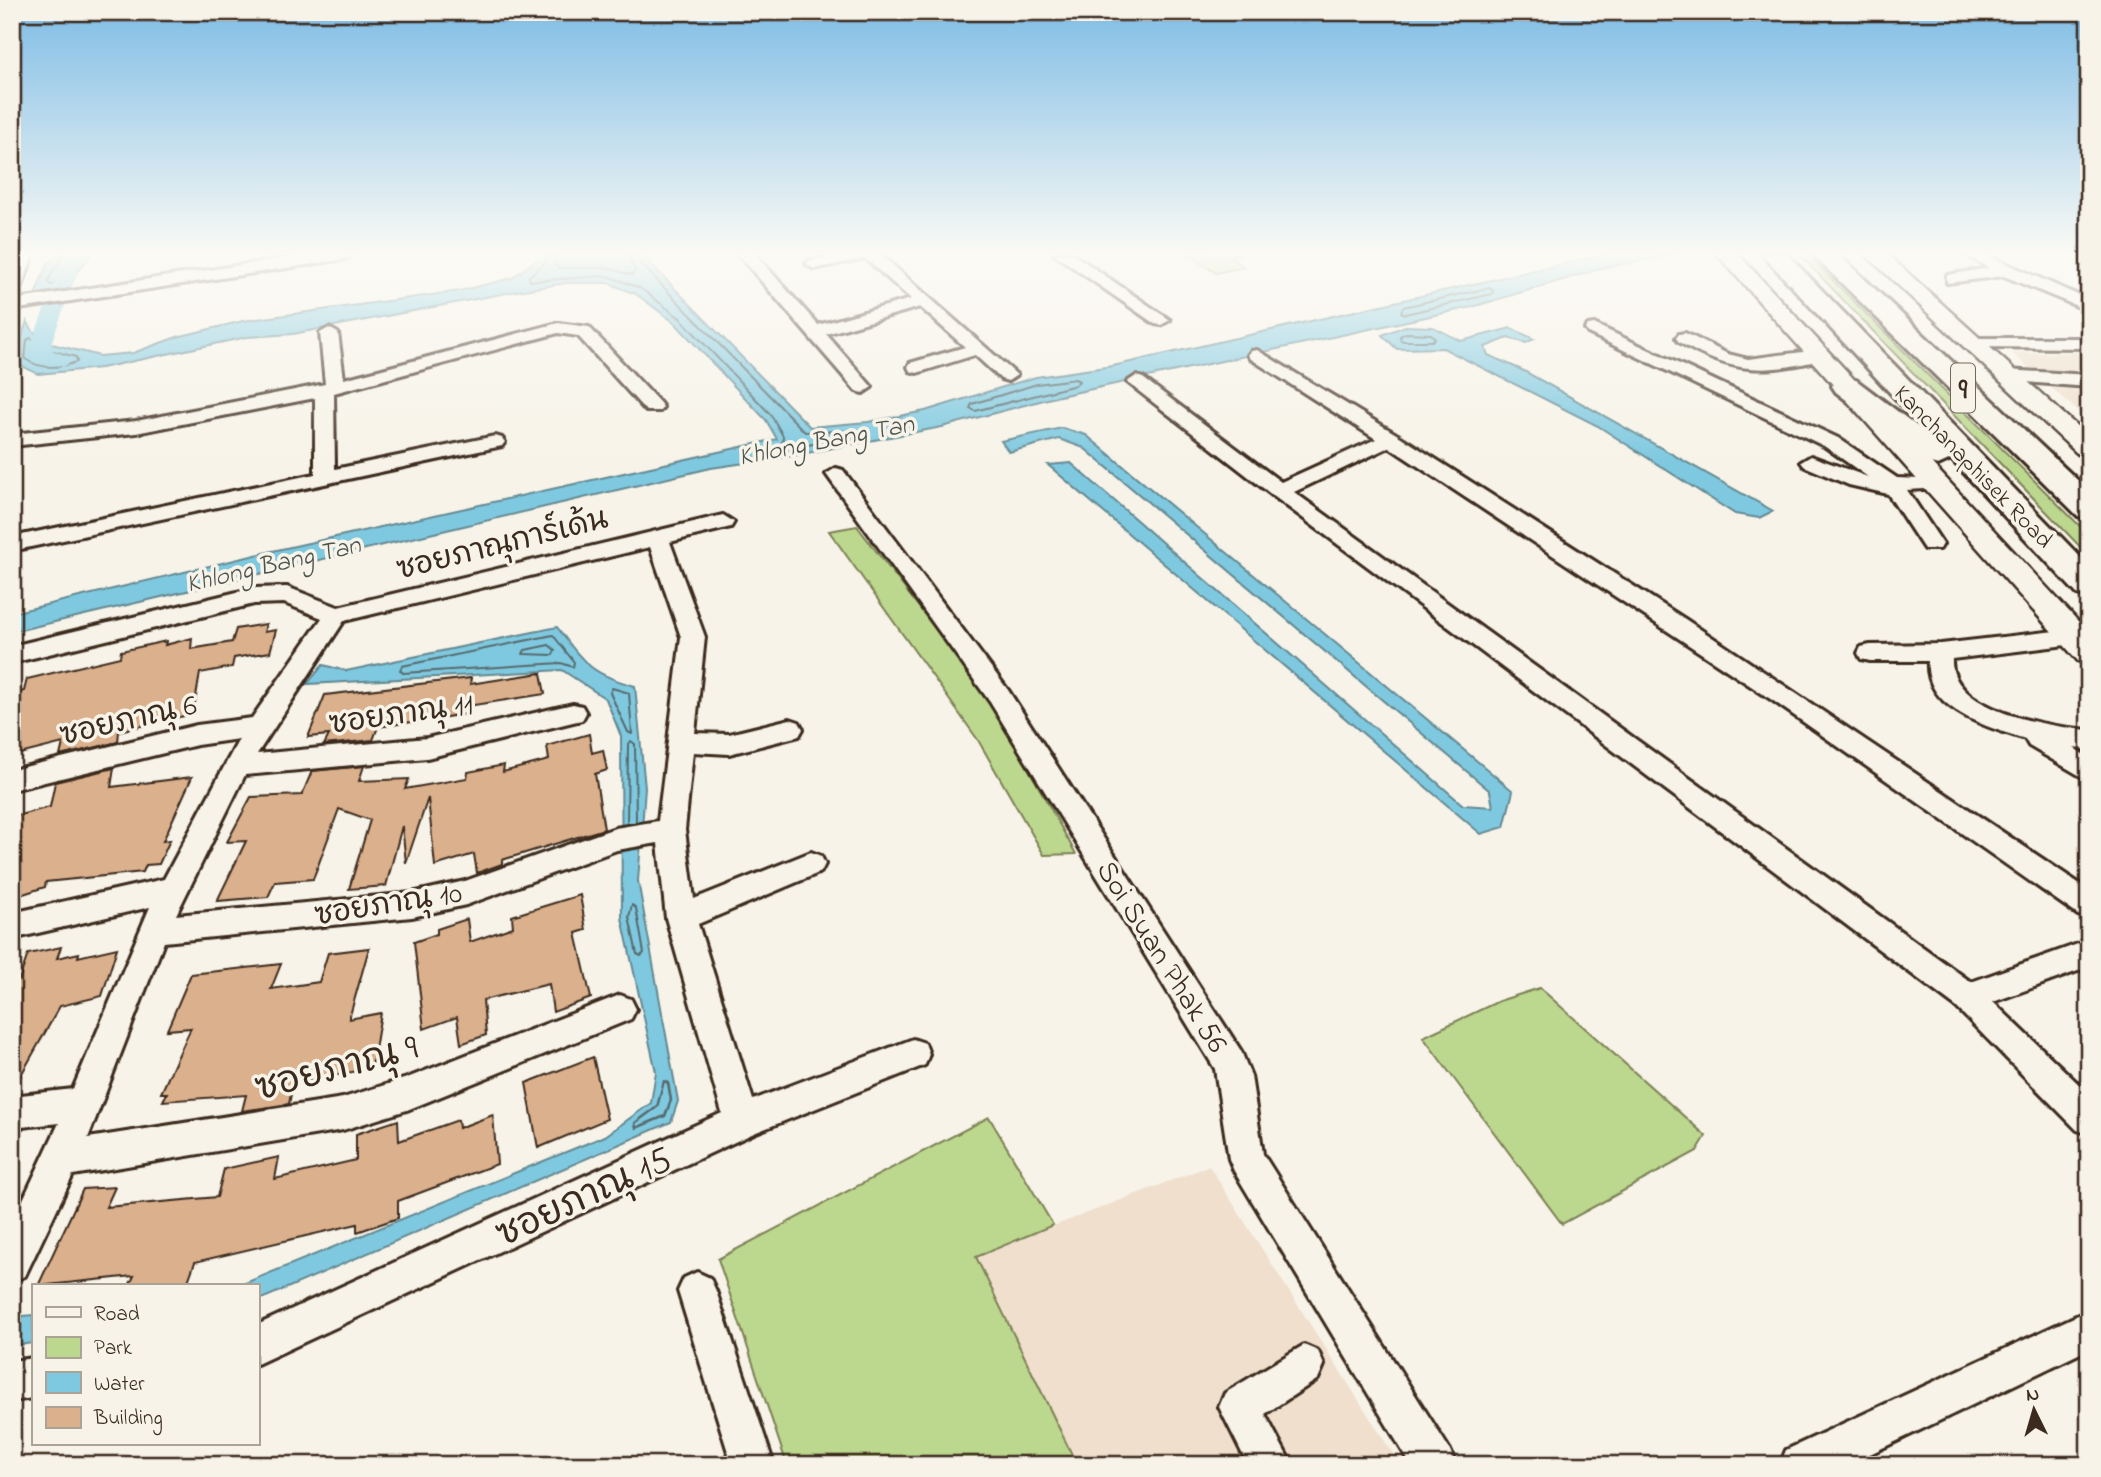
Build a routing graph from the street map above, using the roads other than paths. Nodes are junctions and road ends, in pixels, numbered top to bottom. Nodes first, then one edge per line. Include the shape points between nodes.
1 (806, 323) edge
2 (846, 323) edge
3 (948, 323) edge
4 (1789, 323) edge
5 (1839, 323) edge
6 (1896, 323) edge
7 (1950, 323) edge
8 (1594, 329) dead end
9 (814, 332) junction
10 (329, 333) dead end
11 (1685, 338) dead end
12 (1972, 343) junction
13 (2089, 343) edge
14 (977, 349) junction
15 (1257, 355) dead end
16 (1818, 355) junction
17 (917, 367) dead end
18 (1008, 375) dead end
19 (2007, 376) junction
20 (2089, 381) edge
21 (1136, 382) dead end
22 (1846, 386) junction
23 (863, 387) dead end
24 (330, 388) junction
25 (653, 407) dead end
26 (1391, 439) junction
27 (12, 440) edge
28 (495, 442) dead end
29 (2086, 445) edge
30 (1811, 462) dead end
31 (836, 474) dead end
32 (325, 476) junction
33 (1934, 484) junction
34 (1894, 486) junction
35 (1279, 491) junction
36 (2089, 509) edge
37 (723, 522) dead end
38 (2032, 527) junction
39 (657, 538) junction
40 (12, 544) edge
41 (1932, 544) dead end
42 (2089, 586) edge
43 (336, 615) junction
44 (2081, 645) edge
45 (1941, 652) junction
46 (1870, 653) dead end
47 (12, 655) edge
48 (573, 713) dead end
49 (260, 726) junction
50 (790, 729) dead end
51 (2024, 731) junction
52 (2089, 740) edge
53 (680, 742) junction
54 (236, 766) junction
55 (2089, 771) edge
56 (12, 780) edge
57 (659, 832) junction
58 (615, 839) joint
59 (811, 864) dead end
60 (174, 889) junction
61 (2089, 905) edge
62 (681, 918) junction
63 (12, 926) edge
64 (153, 930) junction
65 (2089, 953) edge
66 (1967, 997) junction
67 (620, 1009) dead end
68 (913, 1054) dead end
69 (82, 1104) junction
70 (12, 1112) edge
71 (2089, 1118) edge
72 (742, 1121) junction
73 (62, 1158) junction
74 (12, 1263) edge
75 (697, 1291) dead end
76 (2089, 1329) edge
77 (259, 1344) edge
78 (1304, 1365) dead end
79 (32, 1378) edge
80 (12, 1381) edge
81 (752, 1465) edge
82 (1272, 1465) edge
83 (1435, 1465) edge
84 (1801, 1465) edge

1 - 9 street
2 - 9 street
3 - 14 street
4 - 16 main road
5 - 38 highway, Kanchanaphisek Road / 9
6 - 36 highway, Kanchanaphisek Road / 9
7 - 12 main road
8 - 34 street via 1831,442
9 - 23 street
10 - 24 street
11 - 16 street via 1739,366
12 - 13 street
12 - 19 main road
14 - 17 street
14 - 18 street
15 - 26 street
16 - 22 main road
19 - 20 street
19 - 29 main road
21 - 35 street
22 - 33 main road
22 - 38 highway
24 - 25 street via 567,328 583,331
24 - 27 street via 136,427
24 - 32 street
26 - 35 street
26 - 61 street via 1827,723
28 - 32 street
30 - 34 street via 1856,481
31 - 83 street, Soi Suan Phak 56 via 999,696 1229,1062 1246,1159
32 - 40 street
33 - 34 street
33 - 44 main road
34 - 41 street
35 - 66 street
37 - 39 street, ซอยภาณุการ์เด้น
38 - 42 highway, Kanchanaphisek Road / 9
39 - 43 street, ซอยภาณุการ์เด้น
39 - 53 street via 693,637
43 - 47 street via 287,595 254,596
43 - 49 street
44 - 45 street
45 - 46 street
45 - 51 street via 1940,676 1962,703
48 - 54 street, ซอยภาณุ 11 via 427,748
49 - 54 street
49 - 56 street, ซอยภาณุ 6 via 197,735
50 - 53 street via 729,744
51 - 52 street
51 - 55 street
53 - 57 street
54 - 60 street
57 - 58 street
57 - 62 street
58 - 64 street, ซอยภาณุ 10 via 466,893 412,905
59 - 62 street
60 - 63 street
60 - 64 street
62 - 72 street
64 - 69 street
65 - 66 street
66 - 71 street
67 - 73 street, ซอยภาณุ 9 via 407,1094 343,1114
68 - 72 street, ซอยภาณุ 15
69 - 70 street
69 - 73 street
72 - 77 street, ซอยภาณุ 15
73 - 74 street
75 - 81 street
76 - 84 street
78 - 82 street via 1240,1407
79 - 80 street

